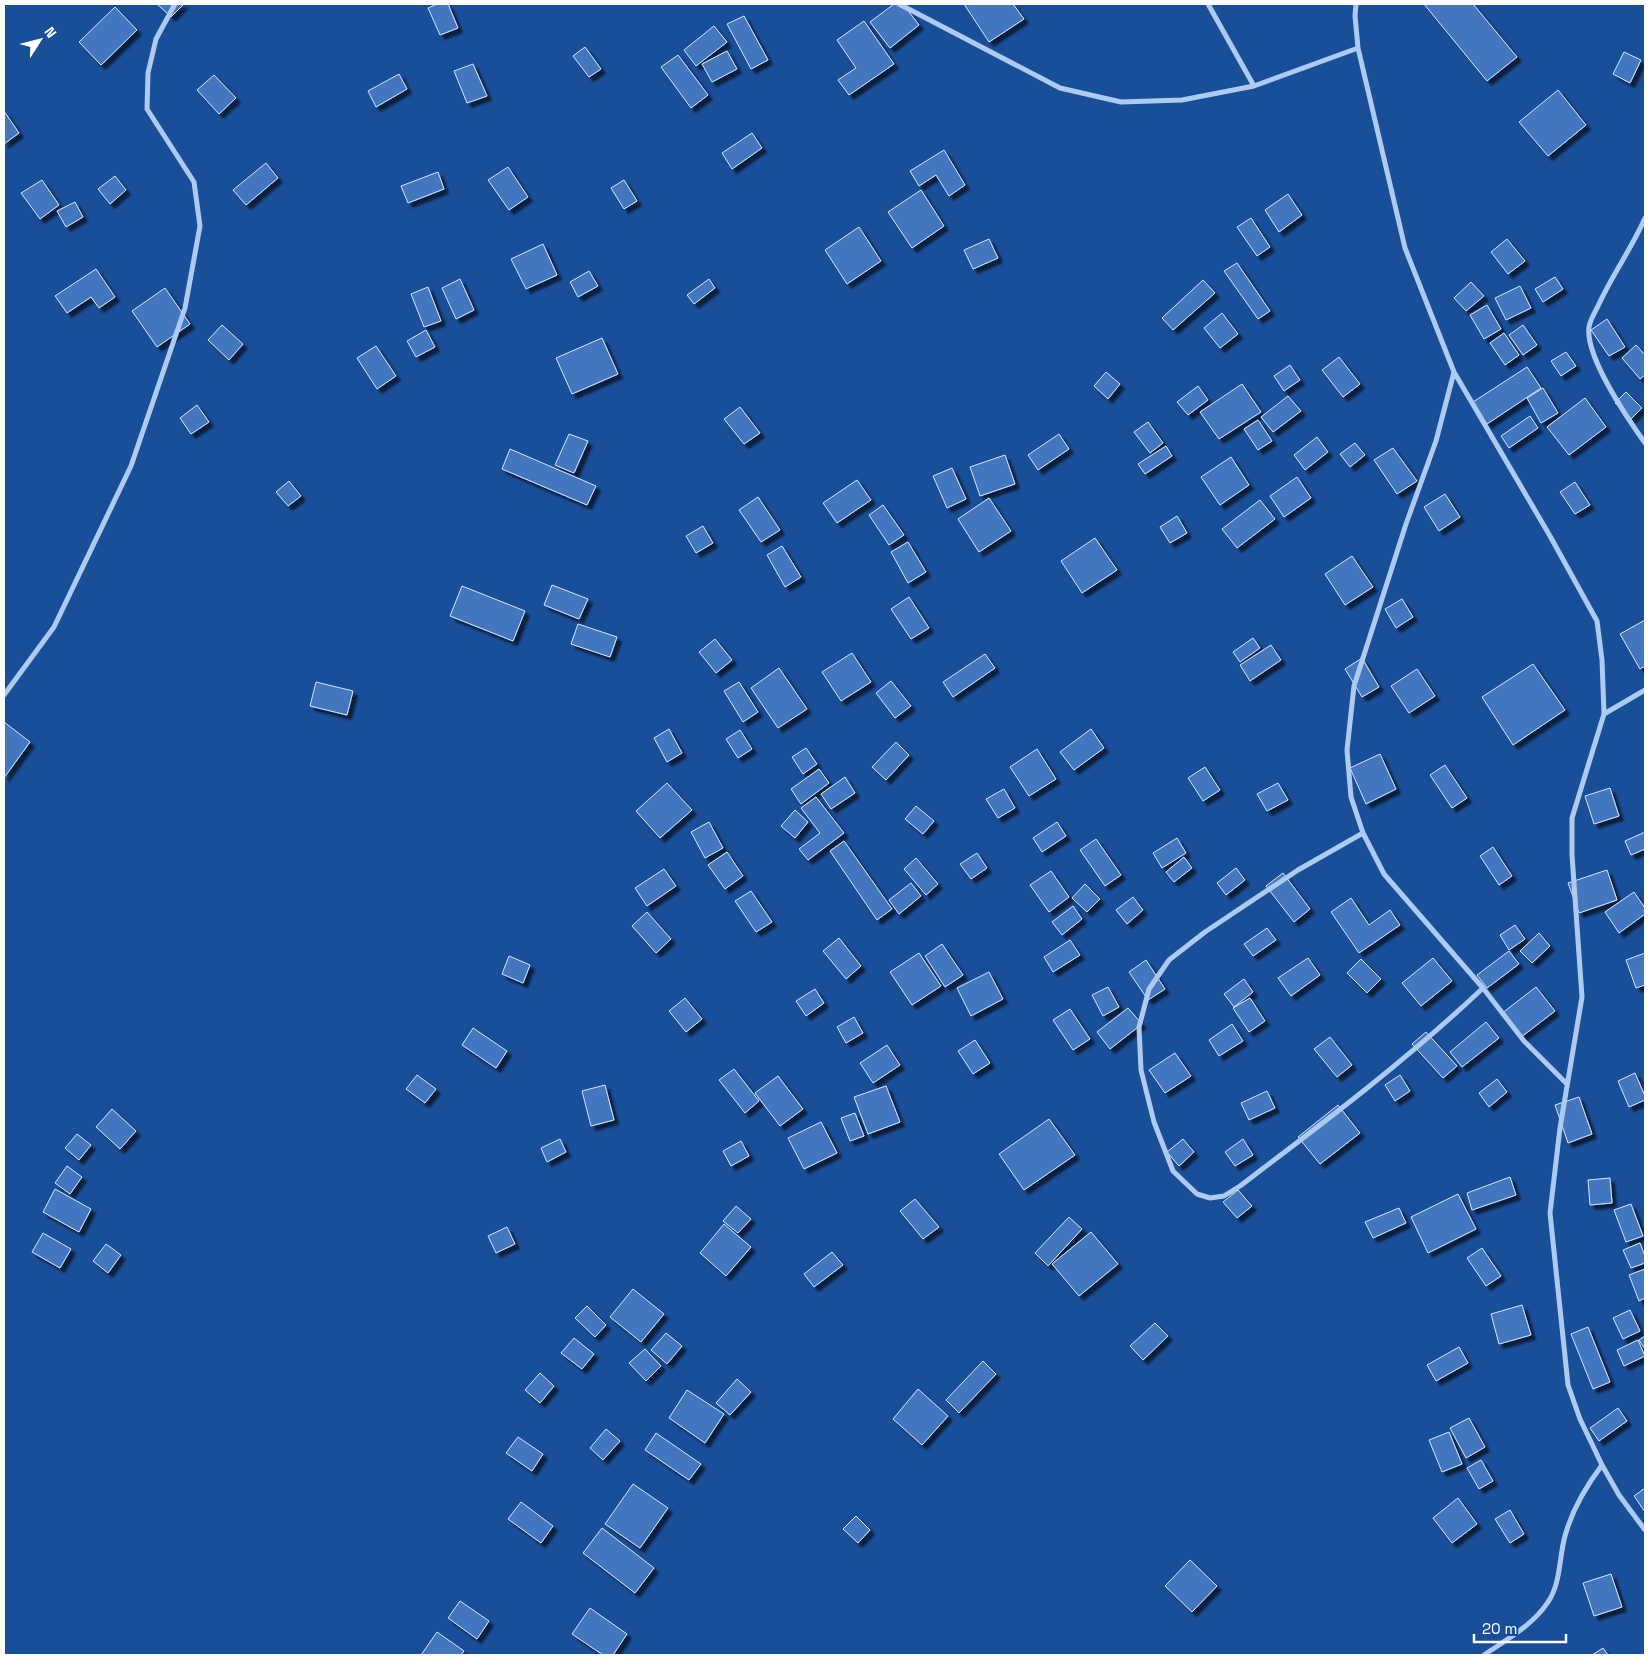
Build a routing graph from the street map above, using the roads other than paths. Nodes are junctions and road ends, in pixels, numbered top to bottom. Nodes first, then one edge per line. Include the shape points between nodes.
1 (175, 4) edge
2 (899, 4) edge
3 (1208, 4) edge
4 (1356, 4) edge
5 (1358, 48) junction
6 (1254, 86) junction
7 (1645, 218) edge
8 (1454, 372) junction
9 (1645, 443) edge
10 (1645, 690) edge
11 (4, 694) edge
12 (1604, 714) junction
13 (1363, 833) junction
14 (1483, 988) junction
15 (1567, 1084) junction
16 (1602, 1465) junction
17 (1645, 1530) edge
18 (1484, 1655) edge

1 - 11 street via 156,39 148,73 147,109 194,182 200,226 185,308 131,466 54,627
2 - 6 street via 1060,88 1121,102 1182,100
3 - 6 street
4 - 5 street
5 - 6 street
5 - 8 street via 1405,248
7 - 9 street via 1589,326 1590,344 1602,372 1626,417
8 - 12 street via 1597,621
8 - 13 street via 1436,440 1354,686 1347,750 1351,797
10 - 12 street
12 - 15 street via 1572,818 1582,997
13 - 14 street via 1384,874
13 - 14 street via 1298,870 1205,932 1169,960 1150,989 1139,1027 1141,1070 1154,1122 1173,1171 1197,1194 1210,1198 1224,1196 1382,1077
14 - 15 street via 1524,1041
15 - 16 street via 1550,1214 1568,1385
16 - 17 street
16 - 18 street via 1586,1487 1565,1535 1558,1575 1549,1601 1534,1619

